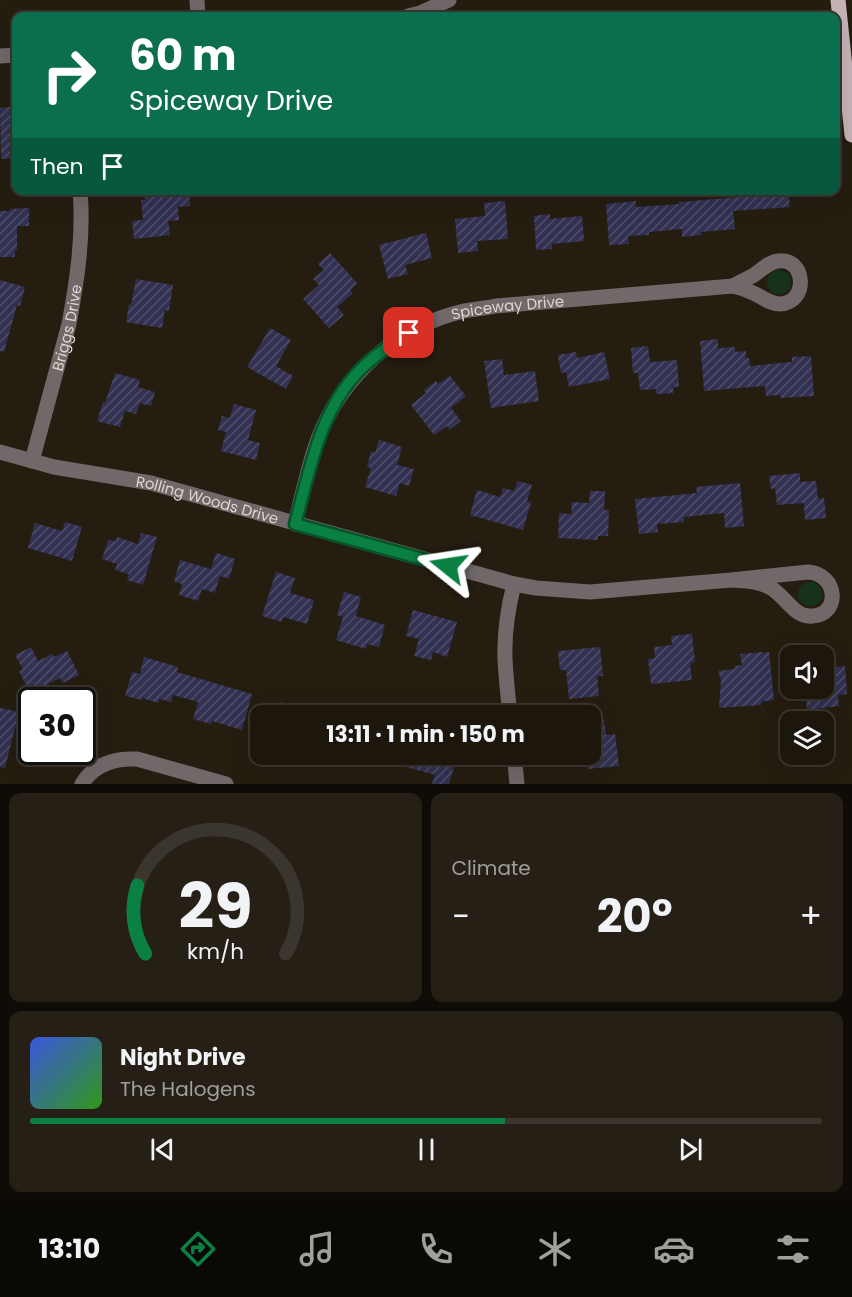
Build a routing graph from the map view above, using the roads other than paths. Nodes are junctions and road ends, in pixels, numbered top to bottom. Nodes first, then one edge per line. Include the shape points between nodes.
1 (448, 0) edge
2 (422, 12) edge
3 (840, 19) edge
4 (852, 135) edge
5 (80, 195) edge
6 (733, 286) dead end
7 (0, 452) edge
8 (32, 461) junction
9 (295, 524) junction
10 (731, 580) junction
11 (514, 584) junction
12 (509, 705) edge
13 (515, 765) edge
14 (82, 784) edge
15 (226, 784) edge
16 (517, 784) edge

1 - 2 street
3 - 4 main road
5 - 8 street, Briggs Drive via 80,244 73,303
6 - 9 street, Spiceway Drive via 496,306 464,311 409,333 360,370 335,404 318,439
7 - 8 street, Rolling Woods Drive
8 - 9 street, Rolling Woods Drive via 151,483
9 - 11 street, Rolling Woods Drive
10 - 10 street, Rolling Woods Drive via 770,587 805,616 821,615 831,604 831,588 816,573
10 - 11 street, Rolling Woods Drive via 590,592
11 - 12 street via 505,640
13 - 16 street
14 - 15 street via 101,765 137,759

